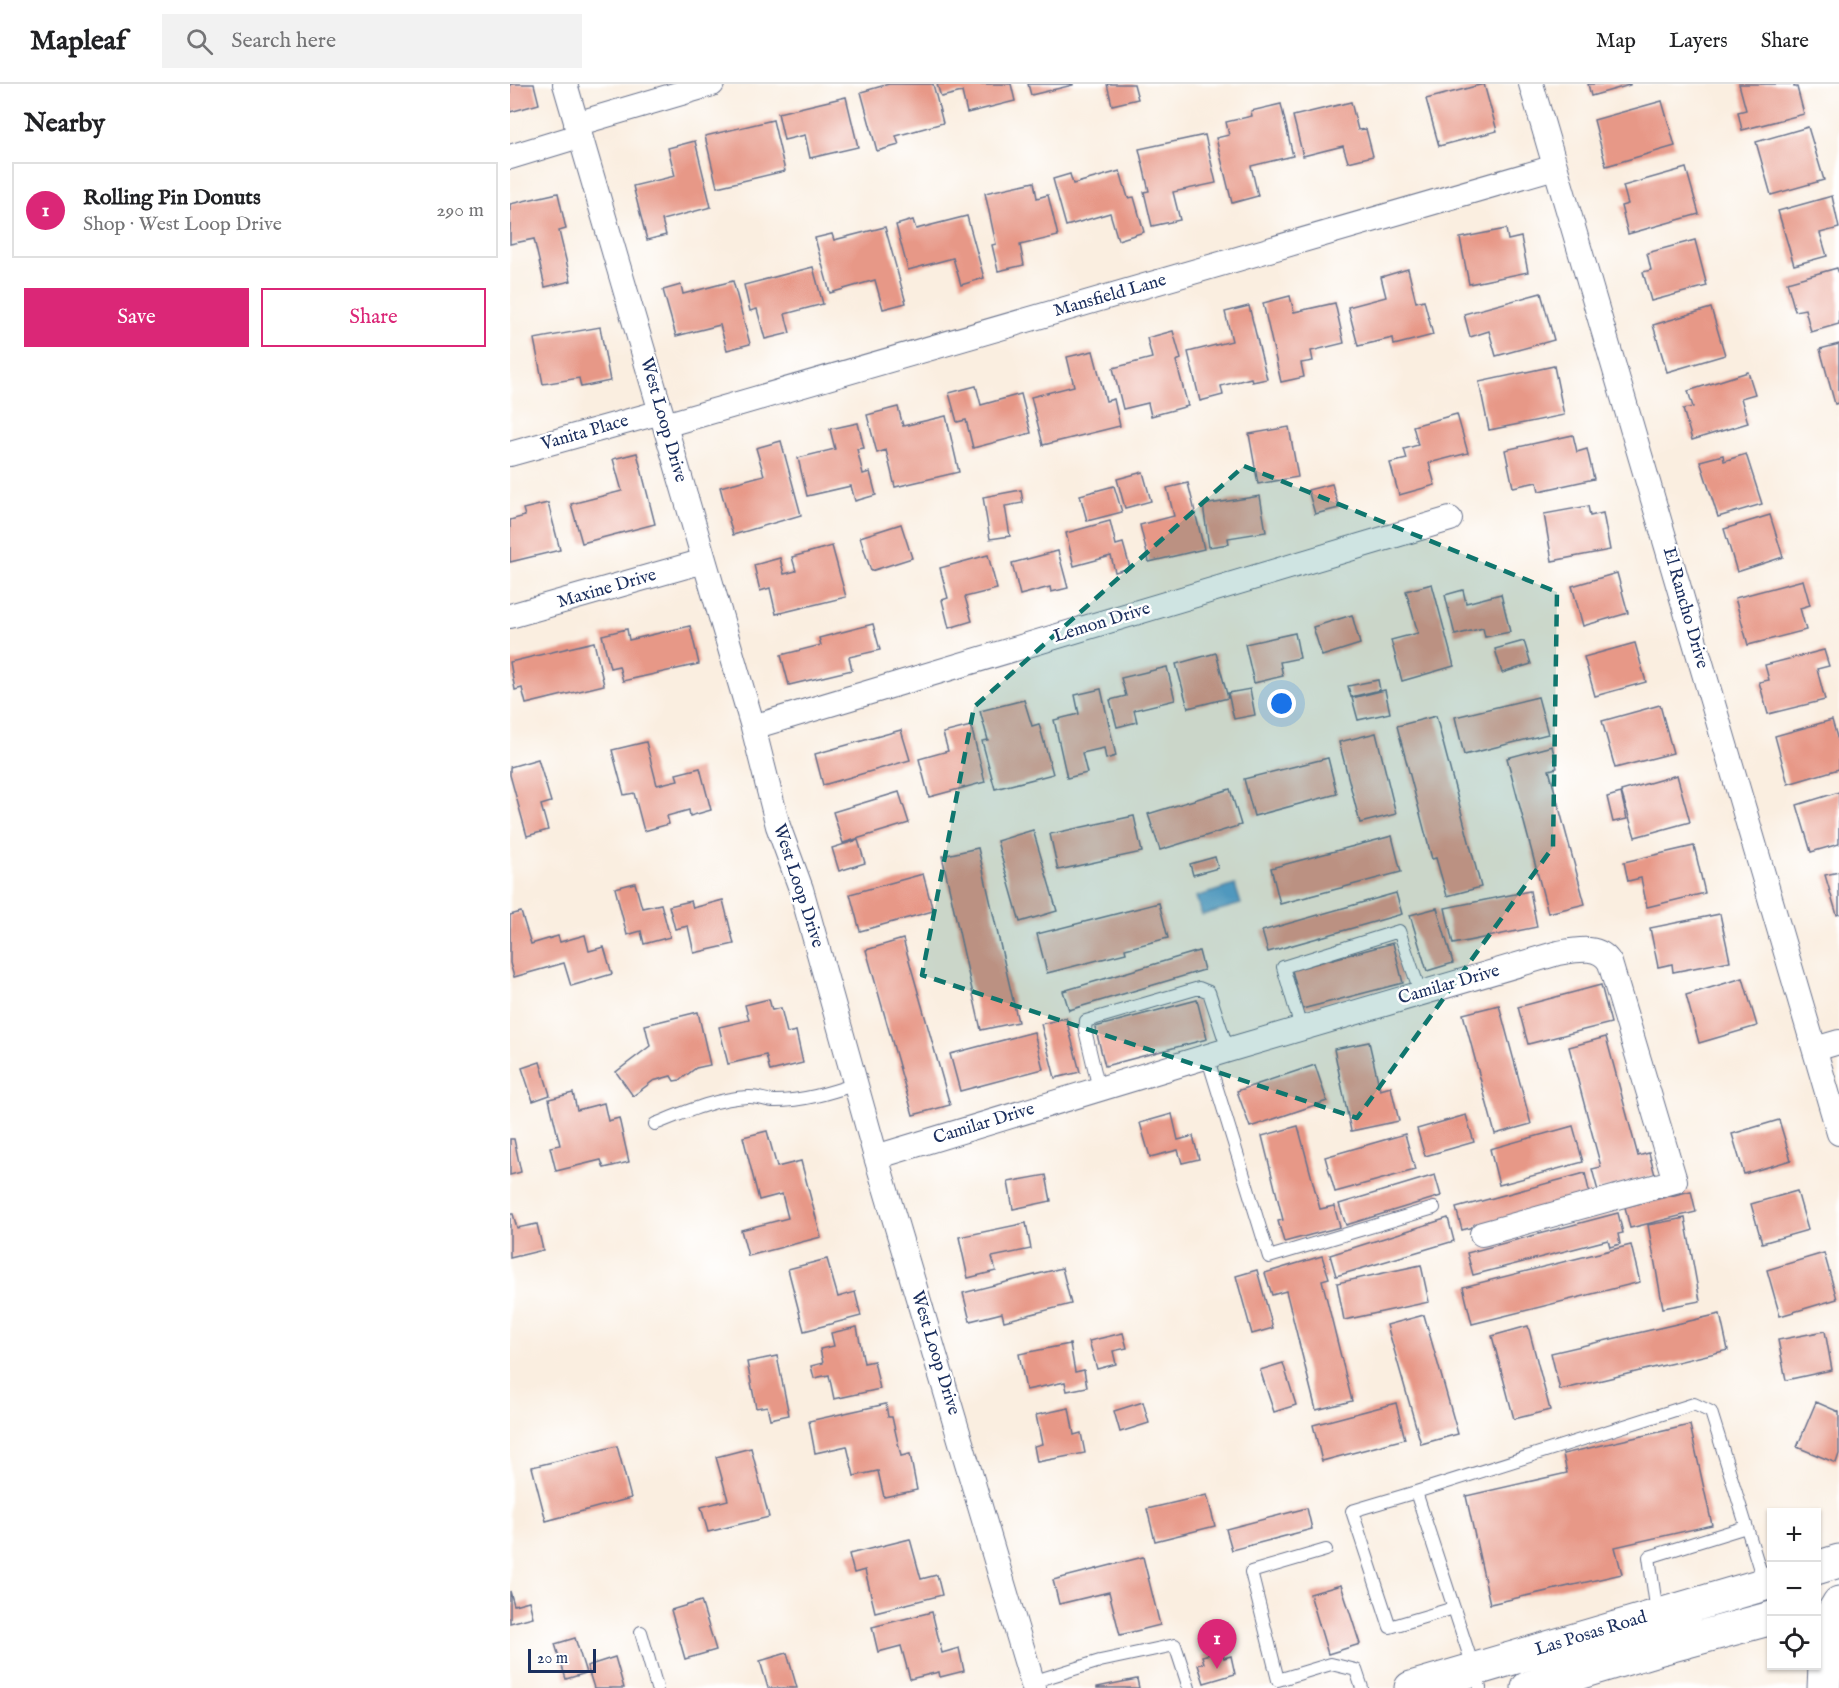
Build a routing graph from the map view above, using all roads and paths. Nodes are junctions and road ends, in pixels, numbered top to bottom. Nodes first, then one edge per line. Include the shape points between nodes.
1 (565, 84) edge
2 (712, 84) edge
3 (1531, 84) edge
4 (578, 130) junction
5 (510, 157) edge
6 (1555, 166) junction
7 (663, 418) junction
8 (510, 454) edge
9 (1450, 519) dead end
10 (704, 561) junction
11 (510, 616) edge
12 (753, 727) junction
13 (1421, 994) junction
14 (1301, 1029) junction
15 (1839, 1042) edge
16 (1815, 1049) junction
17 (1217, 1053) junction
18 (856, 1084) junction
19 (1099, 1089) junction
20 (655, 1124) dead end
21 (1839, 1133) edge
22 (876, 1157) junction
23 (1434, 1208) dead end
24 (1482, 1234) dead end
25 (1416, 1492) junction
26 (1746, 1527) junction
27 (1326, 1550) dead end
28 (1767, 1580) edge
29 (1767, 1583) edge
30 (1839, 1598) edge
31 (1821, 1603) edge
32 (1839, 1603) edge
33 (1454, 1608) junction
34 (1767, 1619) edge
35 (1659, 1631) junction
36 (641, 1632) dead end
37 (1477, 1679) edge
38 (1278, 1684) edge
39 (1033, 1685) edge
40 (657, 1688) edge
41 (1189, 1688) edge
42 (1362, 1688) edge
43 (1411, 1688) edge
44 (1528, 1688) edge
45 (1824, 1688) edge

1 - 4 street, West Loop Drive
2 - 4 street
3 - 6 street, El Rancho Drive
4 - 5 street
4 - 7 street, West Loop Drive
6 - 7 street, Mansfield Lane
6 - 16 street, El Rancho Drive
7 - 8 street, Vanita Place
7 - 10 street, West Loop Drive
9 - 12 street, Lemon Drive
10 - 11 street, Maxine Drive
10 - 12 street, West Loop Drive
12 - 18 street, West Loop Drive via 778,826 801,890
13 - 14 street, Camilar Drive
13 - 14 lane via 1399,931 1283,967
13 - 24 street, Camilar Drive via 1558,953 1582,949 1607,957 1675,1181
14 - 17 street, Camilar Drive
15 - 16 street
16 - 21 street, El Rancho Drive
17 - 19 street, Camilar Drive
17 - 19 lane via 1209,992 1199,988 1086,1021
17 - 23 lane via 1269,1257
18 - 20 lane via 798,1100 772,1101 749,1096 705,1105
18 - 22 street, West Loop Drive
19 - 22 street, Camilar Drive
22 - 39 street, West Loop Drive
25 - 26 lane via 1694,1404 1711,1412
25 - 33 lane
25 - 33 lane via 1352,1511 1390,1627
26 - 28 lane
26 - 35 lane via 1649,1557
27 - 38 lane via 1251,1572
29 - 35 main road, Las Posas Road
30 - 31 main road
32 - 45 main road via 1827,1623
33 - 37 lane
34 - 35 main road, Las Posas Road
35 - 37 main road, Las Posas Road
35 - 44 main road, Las Posas Road
36 - 40 lane
37 - 43 main road, Las Posas Road
38 - 42 lane via 1331,1664 1356,1670
39 - 41 lane via 1100,1661 1175,1645

